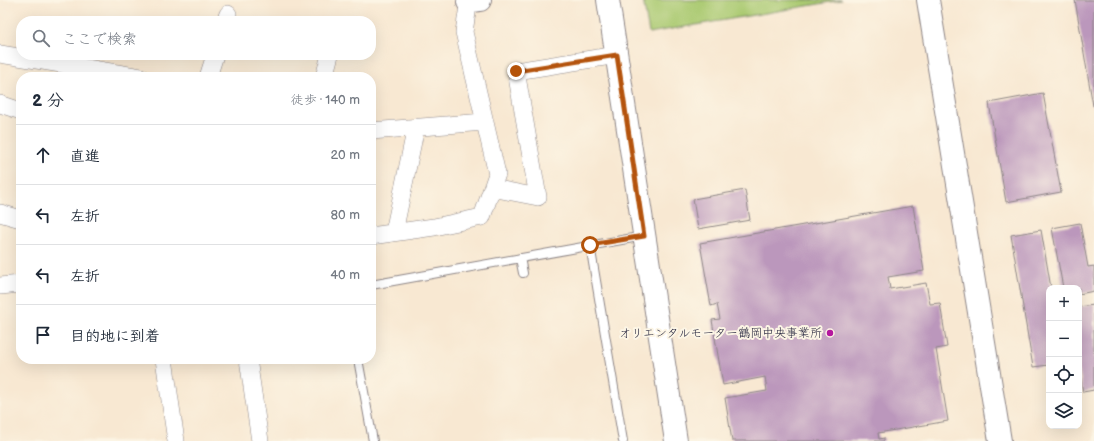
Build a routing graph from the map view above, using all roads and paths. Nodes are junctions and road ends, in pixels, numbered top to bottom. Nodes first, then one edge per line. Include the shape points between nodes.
1 (608, 0) edge
2 (928, 0) edge
3 (472, 1) edge
4 (0, 54) edge
5 (617, 55) junction
6 (16, 57) edge
7 (37, 60) edge
8 (213, 60) edge
9 (329, 60) edge
10 (110, 72) edge
11 (210, 72) edge
12 (325, 72) edge
13 (0, 104) edge
14 (16, 109) edge
15 (484, 122) junction
16 (416, 127) junction
17 (376, 131) edge
18 (492, 188) junction
19 (0, 213) edge
20 (16, 218) edge
21 (394, 232) junction
22 (376, 235) edge
23 (644, 236) junction
24 (590, 245) junction
25 (520, 258) junction
26 (523, 272) dead end
27 (16, 284) edge
28 (376, 284) edge
29 (0, 286) edge
30 (165, 364) edge
31 (249, 364) edge
32 (359, 364) edge
33 (176, 441) edge
34 (260, 441) edge
35 (373, 441) edge
36 (623, 441) edge
37 (676, 441) edge
38 (1000, 441) edge

1 - 5 street
2 - 38 street
3 - 15 street via 464,32
4 - 6 street
5 - 18 street via 516,71 538,196
5 - 23 street
7 - 10 street
8 - 11 street
9 - 12 street
13 - 14 street
15 - 16 street
15 - 18 street via 497,174
16 - 17 street
16 - 21 street
18 - 21 street via 482,217
19 - 20 street
21 - 22 street
23 - 24 lane
23 - 37 street
24 - 25 lane
24 - 36 lane
25 - 26 lane
25 - 28 lane
27 - 29 street
30 - 33 street
31 - 34 street
32 - 35 lane

